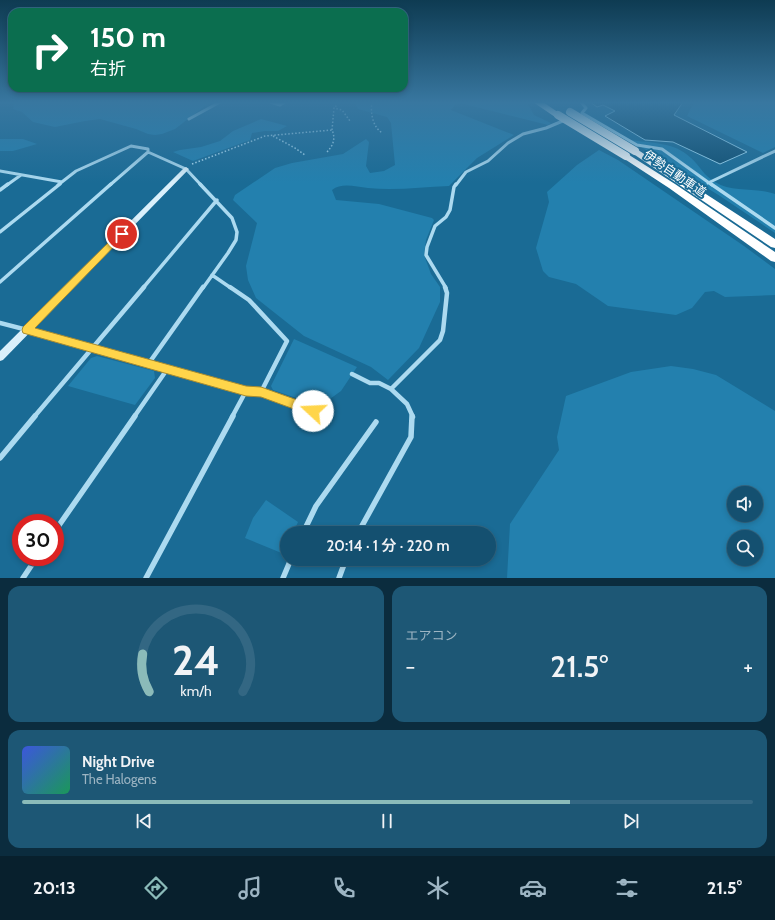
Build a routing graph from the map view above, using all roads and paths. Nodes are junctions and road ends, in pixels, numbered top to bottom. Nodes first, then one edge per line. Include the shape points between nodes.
1 (377, 129) edge
2 (542, 129) edge
3 (592, 129) edge
4 (609, 129) edge
5 (332, 130) joint
6 (383, 133) dead end
7 (272, 135) junction
8 (775, 151) edge
9 (148, 152) junction
10 (326, 153) dead end
11 (630, 154) junction
12 (305, 155) dead end
13 (185, 169) junction
14 (0, 171) edge
15 (21, 175) junction
16 (62, 182) junction
17 (708, 183) junction
18 (0, 190) edge
19 (217, 200) junction
20 (775, 228) edge
21 (0, 232) edge
22 (775, 244) edge
23 (775, 258) edge
24 (212, 274) junction
25 (0, 282) edge
26 (0, 323) edge
27 (27, 330) junction
28 (93, 347) junction
29 (0, 357) edge
30 (148, 363) junction
31 (168, 368) junction
32 (352, 374) dead end
33 (391, 389) junction
34 (246, 391) junction
35 (261, 392) junction
36 (313, 411) dead end
37 (376, 422) dead end
38 (0, 458) edge
39 (64, 518) edge
40 (306, 526) edge
41 (362, 526) edge
42 (31, 566) edge
43 (288, 566) edge
44 (343, 566) edge
45 (23, 578) edge
46 (146, 578) edge
47 (282, 578) edge
48 (339, 578) edge

1 - 6 path
2 - 33 street via 523,134 508,143 488,161 466,172 454,187 449,214 435,226 426,255 446,288 442,335 436,345
3 - 11 highway, 伊勢自動車道, bridge
4 - 17 street via 637,145 662,150
5 - 7 path
5 - 10 path via 335,139
7 - 12 path
7 - 13 path via 258,138
8 - 17 street
9 - 13 street
9 - 16 street via 148,149 130,146 76,171
9 - 25 street
11 - 22 highway, 伊勢自動車道
11 - 23 highway, 伊勢自動車道
13 - 19 street
13 - 27 street
14 - 15 street
15 - 16 street
15 - 18 street
16 - 21 street
17 - 20 street
19 - 24 street via 232,218 237,238
19 - 28 street
24 - 30 street
24 - 35 street via 249,300 287,341
26 - 27 street
27 - 28 street
27 - 29 street
28 - 30 street
28 - 38 street
30 - 31 street
31 - 34 street
31 - 39 street
32 - 33 street
33 - 41 street via 413,413 413,430
34 - 35 street
34 - 46 street
35 - 36 street
37 - 40 street via 316,506
42 - 45 street
43 - 47 street
44 - 48 street

